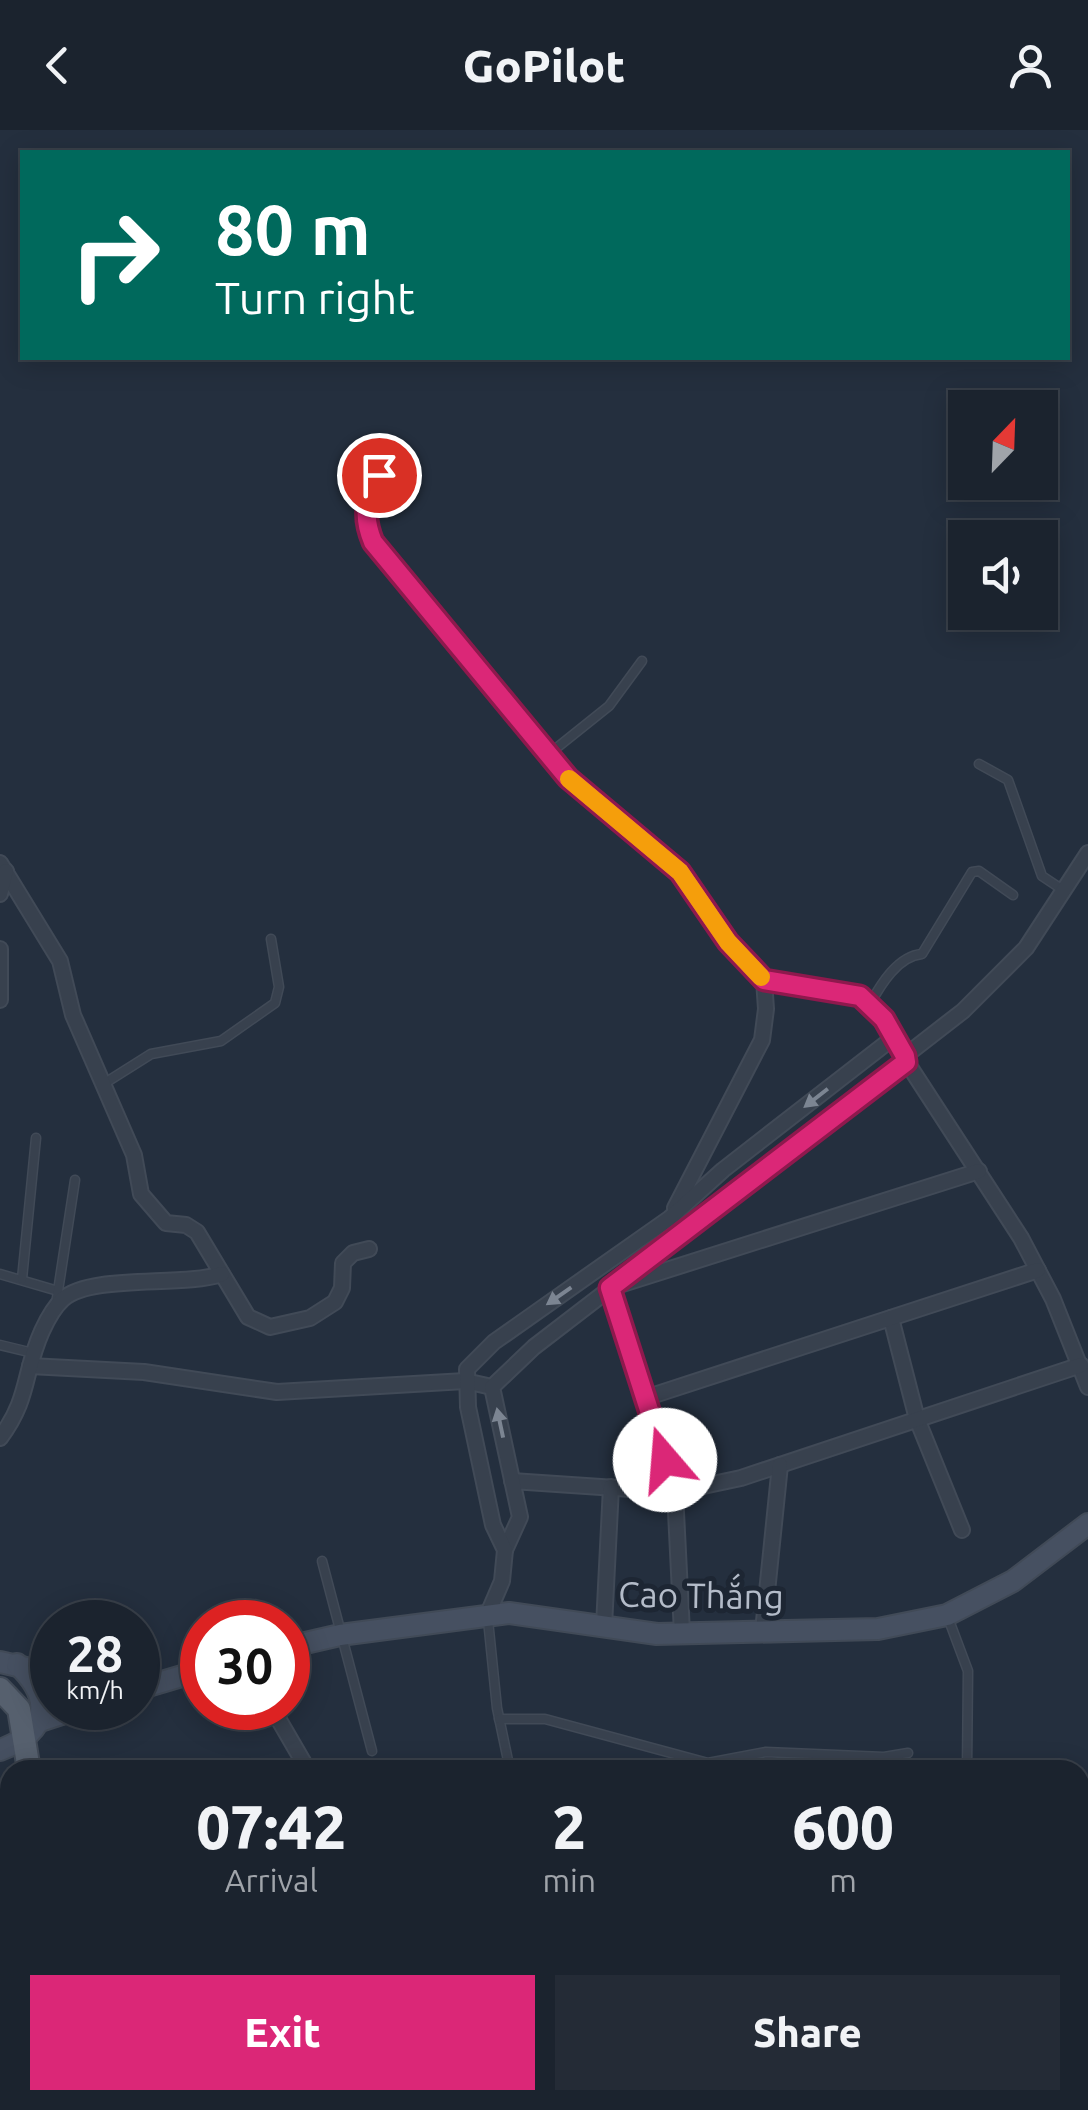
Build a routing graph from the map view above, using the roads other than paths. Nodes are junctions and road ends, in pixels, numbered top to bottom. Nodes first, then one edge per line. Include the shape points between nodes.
1 (391, 452) dead end
2 (642, 661) dead end
3 (549, 754) junction
4 (979, 764) dead end
5 (1088, 853) edge
6 (3, 868) edge
7 (1064, 891) junction
8 (0, 894) edge
9 (1013, 896) dead end
10 (270, 940) dead end
11 (0, 949) edge
12 (764, 980) junction
13 (0, 1000) edge
14 (870, 1004) junction
15 (893, 1038) junction
16 (906, 1059) junction
17 (105, 1083) junction
18 (36, 1138) dead end
19 (978, 1171) junction
20 (75, 1180) dead end
21 (670, 1218) junction
22 (369, 1249) dead end
23 (1038, 1270) junction
24 (0, 1274) edge
25 (222, 1274) junction
26 (22, 1279) junction
27 (610, 1288) junction
28 (58, 1292) junction
29 (56, 1308) junction
30 (890, 1318) junction
31 (0, 1345) edge
32 (32, 1360) junction
33 (1081, 1364) junction
34 (465, 1381) junction
35 (492, 1387) junction
36 (1088, 1387) edge
37 (645, 1398) junction
38 (917, 1419) junction
39 (1, 1433) edge
40 (780, 1465) junction
41 (512, 1481) junction
42 (610, 1487) junction
43 (675, 1492) junction
44 (1088, 1524) edge
45 (962, 1530) dead end
46 (505, 1550) junction
47 (322, 1561) dead end
48 (487, 1616) junction
49 (947, 1616) junction
50 (604, 1626) junction
51 (763, 1631) junction
52 (682, 1633) junction
53 (340, 1634) junction
54 (310, 1642) edge
55 (8, 1663) edge
56 (30, 1677) edge
57 (0, 1689) edge
58 (499, 1718) junction
59 (33, 1730) edge
60 (285, 1730) edge
61 (24, 1741) junction
62 (0, 1750) edge
63 (372, 1751) dead end
64 (908, 1753) dead end
65 (27, 1760) edge
66 (302, 1760) edge
67 (508, 1760) edge
68 (694, 1760) edge
69 (727, 1760) edge
70 (967, 1760) edge

1 - 3 street via 366,498 373,542
2 - 3 lane via 609,706
3 - 12 street via 568,778 680,872 728,942
4 - 7 lane via 1008,780 1042,876
5 - 7 street
6 - 8 street
6 - 17 street via 60,961 73,1015
7 - 16 street via 1026,948
9 - 14 lane via 972,872 922,954 885,978
10 - 17 lane via 279,987 275,1003 221,1040 151,1054
11 - 13 street
12 - 14 street via 843,992
12 - 21 street via 762,1040
14 - 15 street
15 - 16 street
15 -> 21 street
16 - 19 street
16 - 27 street
17 - 25 street via 134,1155 141,1194 166,1223 196,1232
18 - 26 lane
19 - 23 street
19 - 27 street
20 - 28 lane
21 -> 34 street via 494,1342 467,1369
22 - 25 street via 343,1262 335,1302 294,1323 270,1327 248,1317
23 - 30 street
23 - 33 street
24 - 26 lane
25 - 29 street via 176,1284 97,1286 64,1296
26 - 28 lane
27 - 35 street
27 - 37 street
28 - 29 lane
29 - 32 street
30 - 37 street
30 - 38 street
31 - 32 lane
32 - 34 street via 277,1392
32 - 39 street via 22,1406
33 - 36 street
33 - 38 street
34 - 35 street
34 - 46 street via 493,1525
41 -> 35 street
37 - 43 street
38 - 40 street
38 - 45 street
40 - 43 street
40 - 51 street
41 - 42 street
41 - 46 street via 520,1517
42 - 43 street
42 - 50 street
43 - 52 street
44 - 49 main road, Cao Thắng via 1013,1581
46 - 48 street via 502,1581
47 - 53 lane
48 - 50 main road, Cao Thắng via 510,1612
48 - 53 main road, Cao Thắng
48 - 58 lane
49 - 51 main road, Cao Thắng via 878,1629
49 - 70 lane via 968,1671
50 - 52 main road, Cao Thắng
51 - 52 main road, Cao Thắng
53 - 54 main road, Cao Thắng
53 - 63 lane
55 - 56 main road
57 - 61 main road via 19,1709
58 - 67 lane
58 - 68 lane via 545,1718
59 - 61 main road
60 - 66 street
61 - 62 main road
61 - 65 main road
64 - 69 lane via 766,1752

